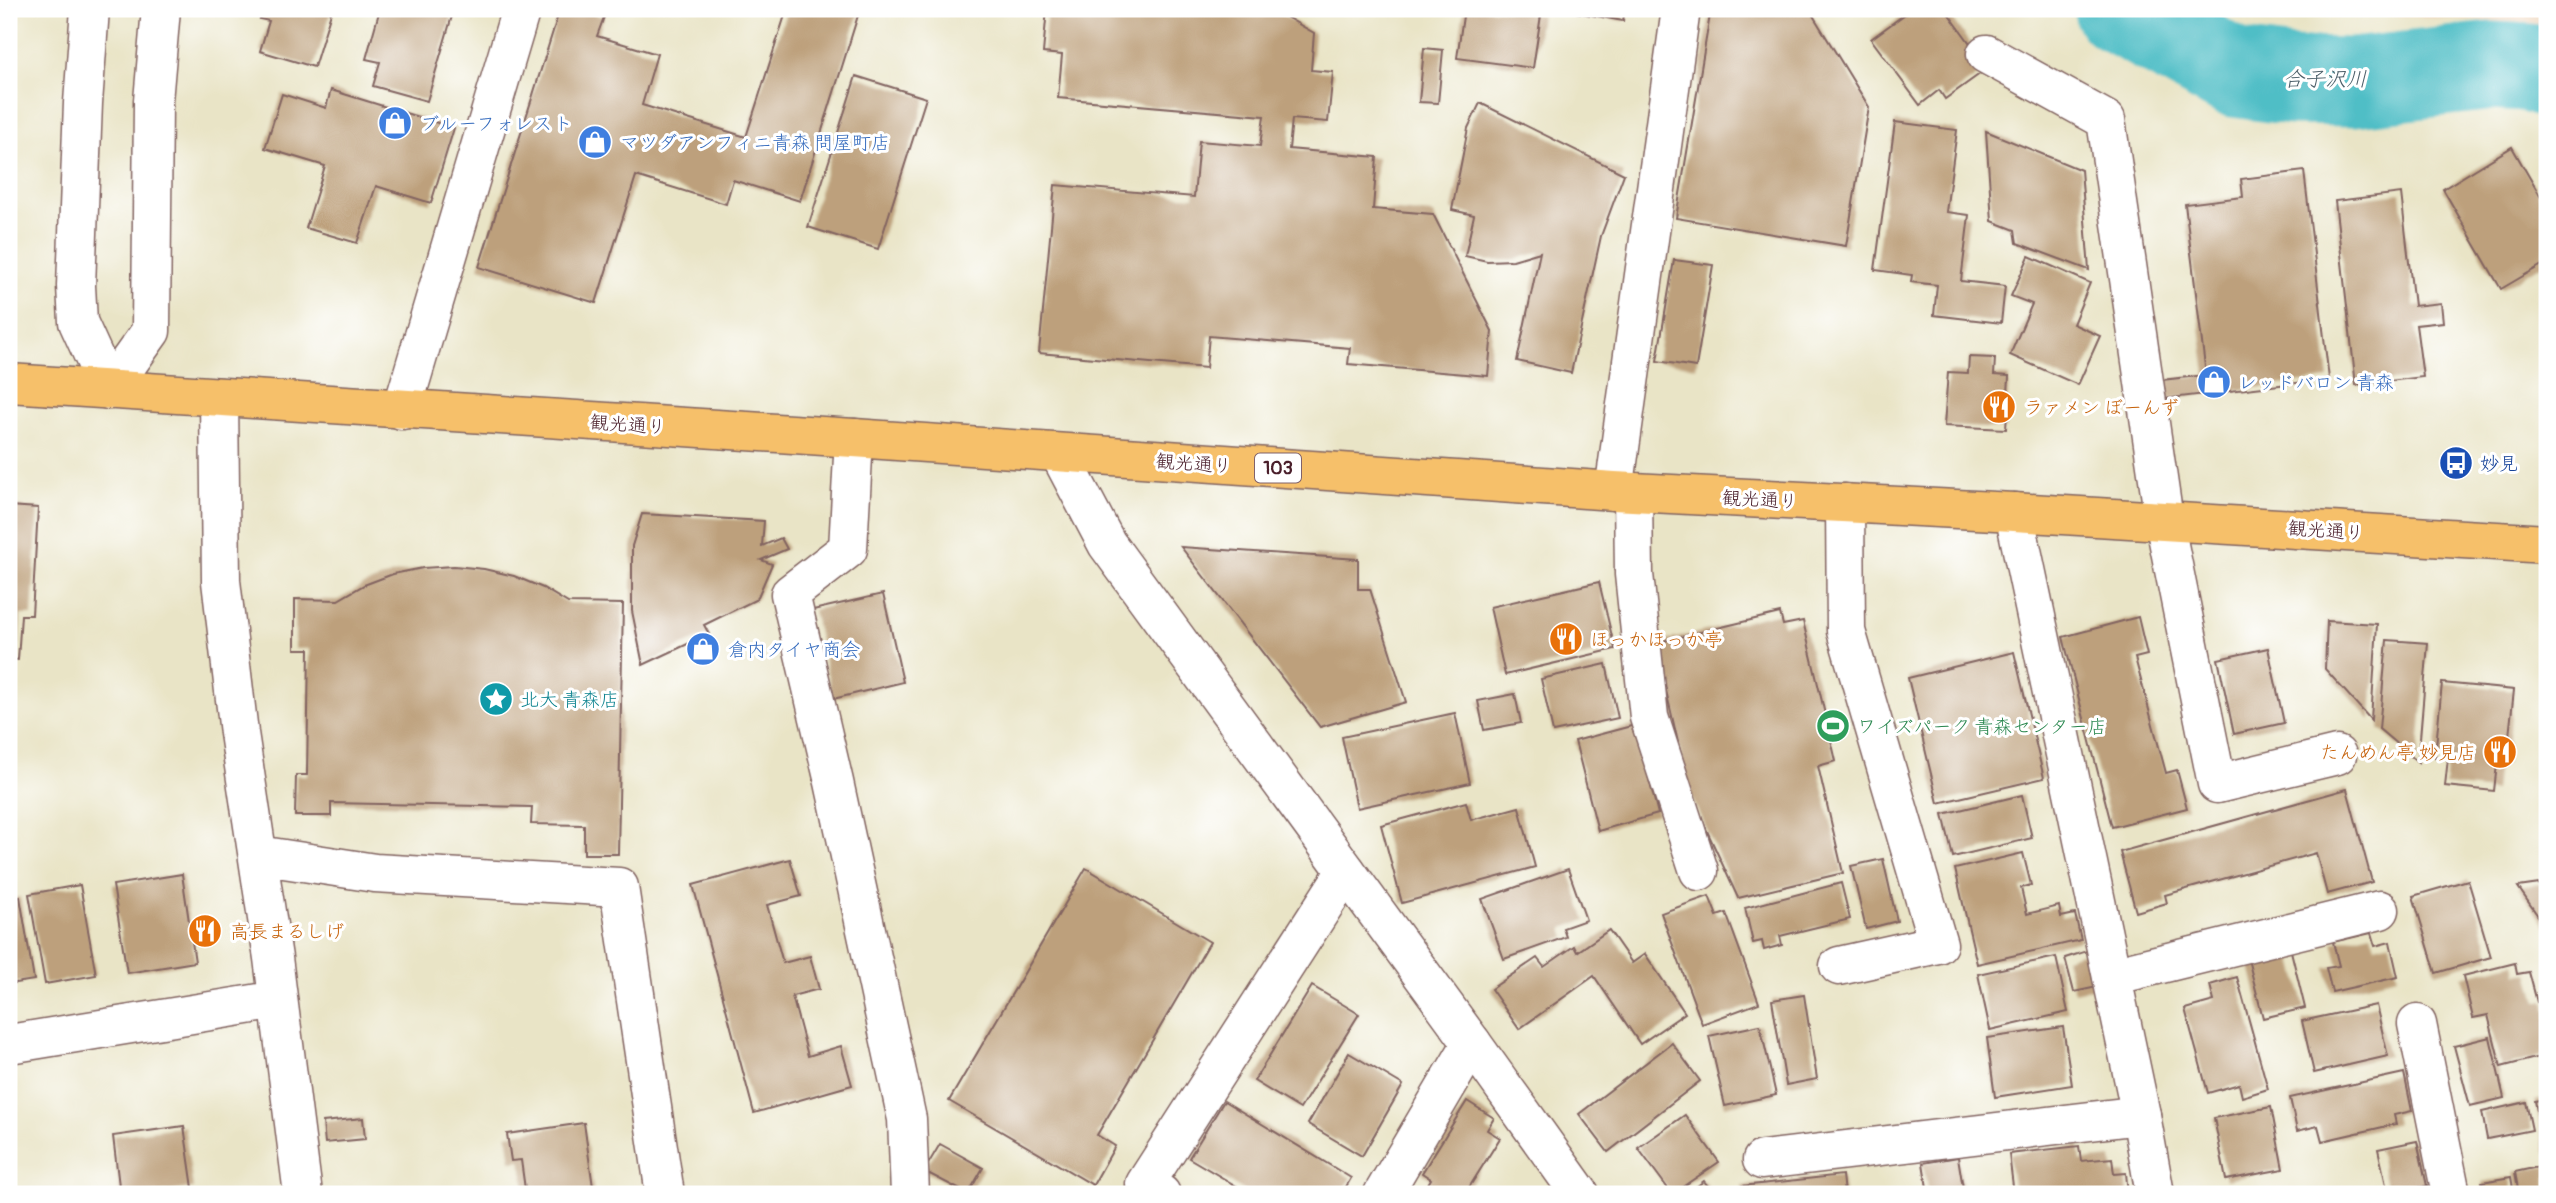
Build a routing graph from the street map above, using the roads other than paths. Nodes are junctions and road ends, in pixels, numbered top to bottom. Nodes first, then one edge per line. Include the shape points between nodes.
1 (90, 9) edge
2 (161, 9) edge
3 (521, 9) edge
4 (1681, 9) edge
5 (1986, 54) dead end
6 (9, 383) edge
7 (109, 390) junction
8 (219, 397) junction
9 (402, 410) junction
10 (854, 438) junction
11 (1059, 453) junction
12 (1624, 492) junction
13 (1845, 503) junction
14 (2014, 512) junction
15 (2164, 520) junction
16 (2547, 544) edge
17 (2337, 755) dead end
18 (257, 855) junction
19 (1346, 871) junction
20 (1699, 871) dead end
21 (2380, 910) dead end
22 (1839, 966) dead end
23 (2112, 976) junction
24 (278, 1000) junction
25 (2417, 1024) dead end
26 (1472, 1043) junction
27 (9, 1044) edge
28 (2141, 1115) junction
29 (1762, 1160) dead end
30 (303, 1194) edge
31 (665, 1194) edge
32 (911, 1194) edge
33 (1161, 1194) edge
34 (1382, 1194) edge
35 (1580, 1194) edge
36 (2155, 1194) edge
37 (2451, 1194) edge

1 - 7 street via 76,286 78,322
2 - 7 street via 153,100 151,331
3 - 9 street
4 - 12 street
5 - 15 street via 2106,120
6 - 7 highway, 観光通り / 103
7 - 8 highway, 観光通り / 103
8 - 9 highway, 観光通り / 103
8 - 18 street via 221,581
9 - 10 highway, 観光通り / 103
10 - 11 highway, 観光通り / 103
10 - 32 street via 848,549 790,594 907,1119
11 - 12 highway, 観光通り / 103
11 - 19 street via 1107,544
12 - 13 highway, 観光通り / 103
12 - 20 street via 1649,717
13 - 14 highway, 観光通り / 103
13 - 22 street via 1846,631 1938,944
14 - 15 highway, 観光通り / 103
14 - 23 street
15 - 16 highway, 観光通り / 103
15 - 17 street via 2217,783
18 - 24 street
18 - 31 street via 374,873 619,887
19 - 26 street
19 - 33 street via 1145,1184
21 - 23 street
23 - 28 street
24 - 27 street
24 - 30 street
25 - 37 street
26 - 34 street
26 - 35 street
28 - 29 street
28 - 36 street

